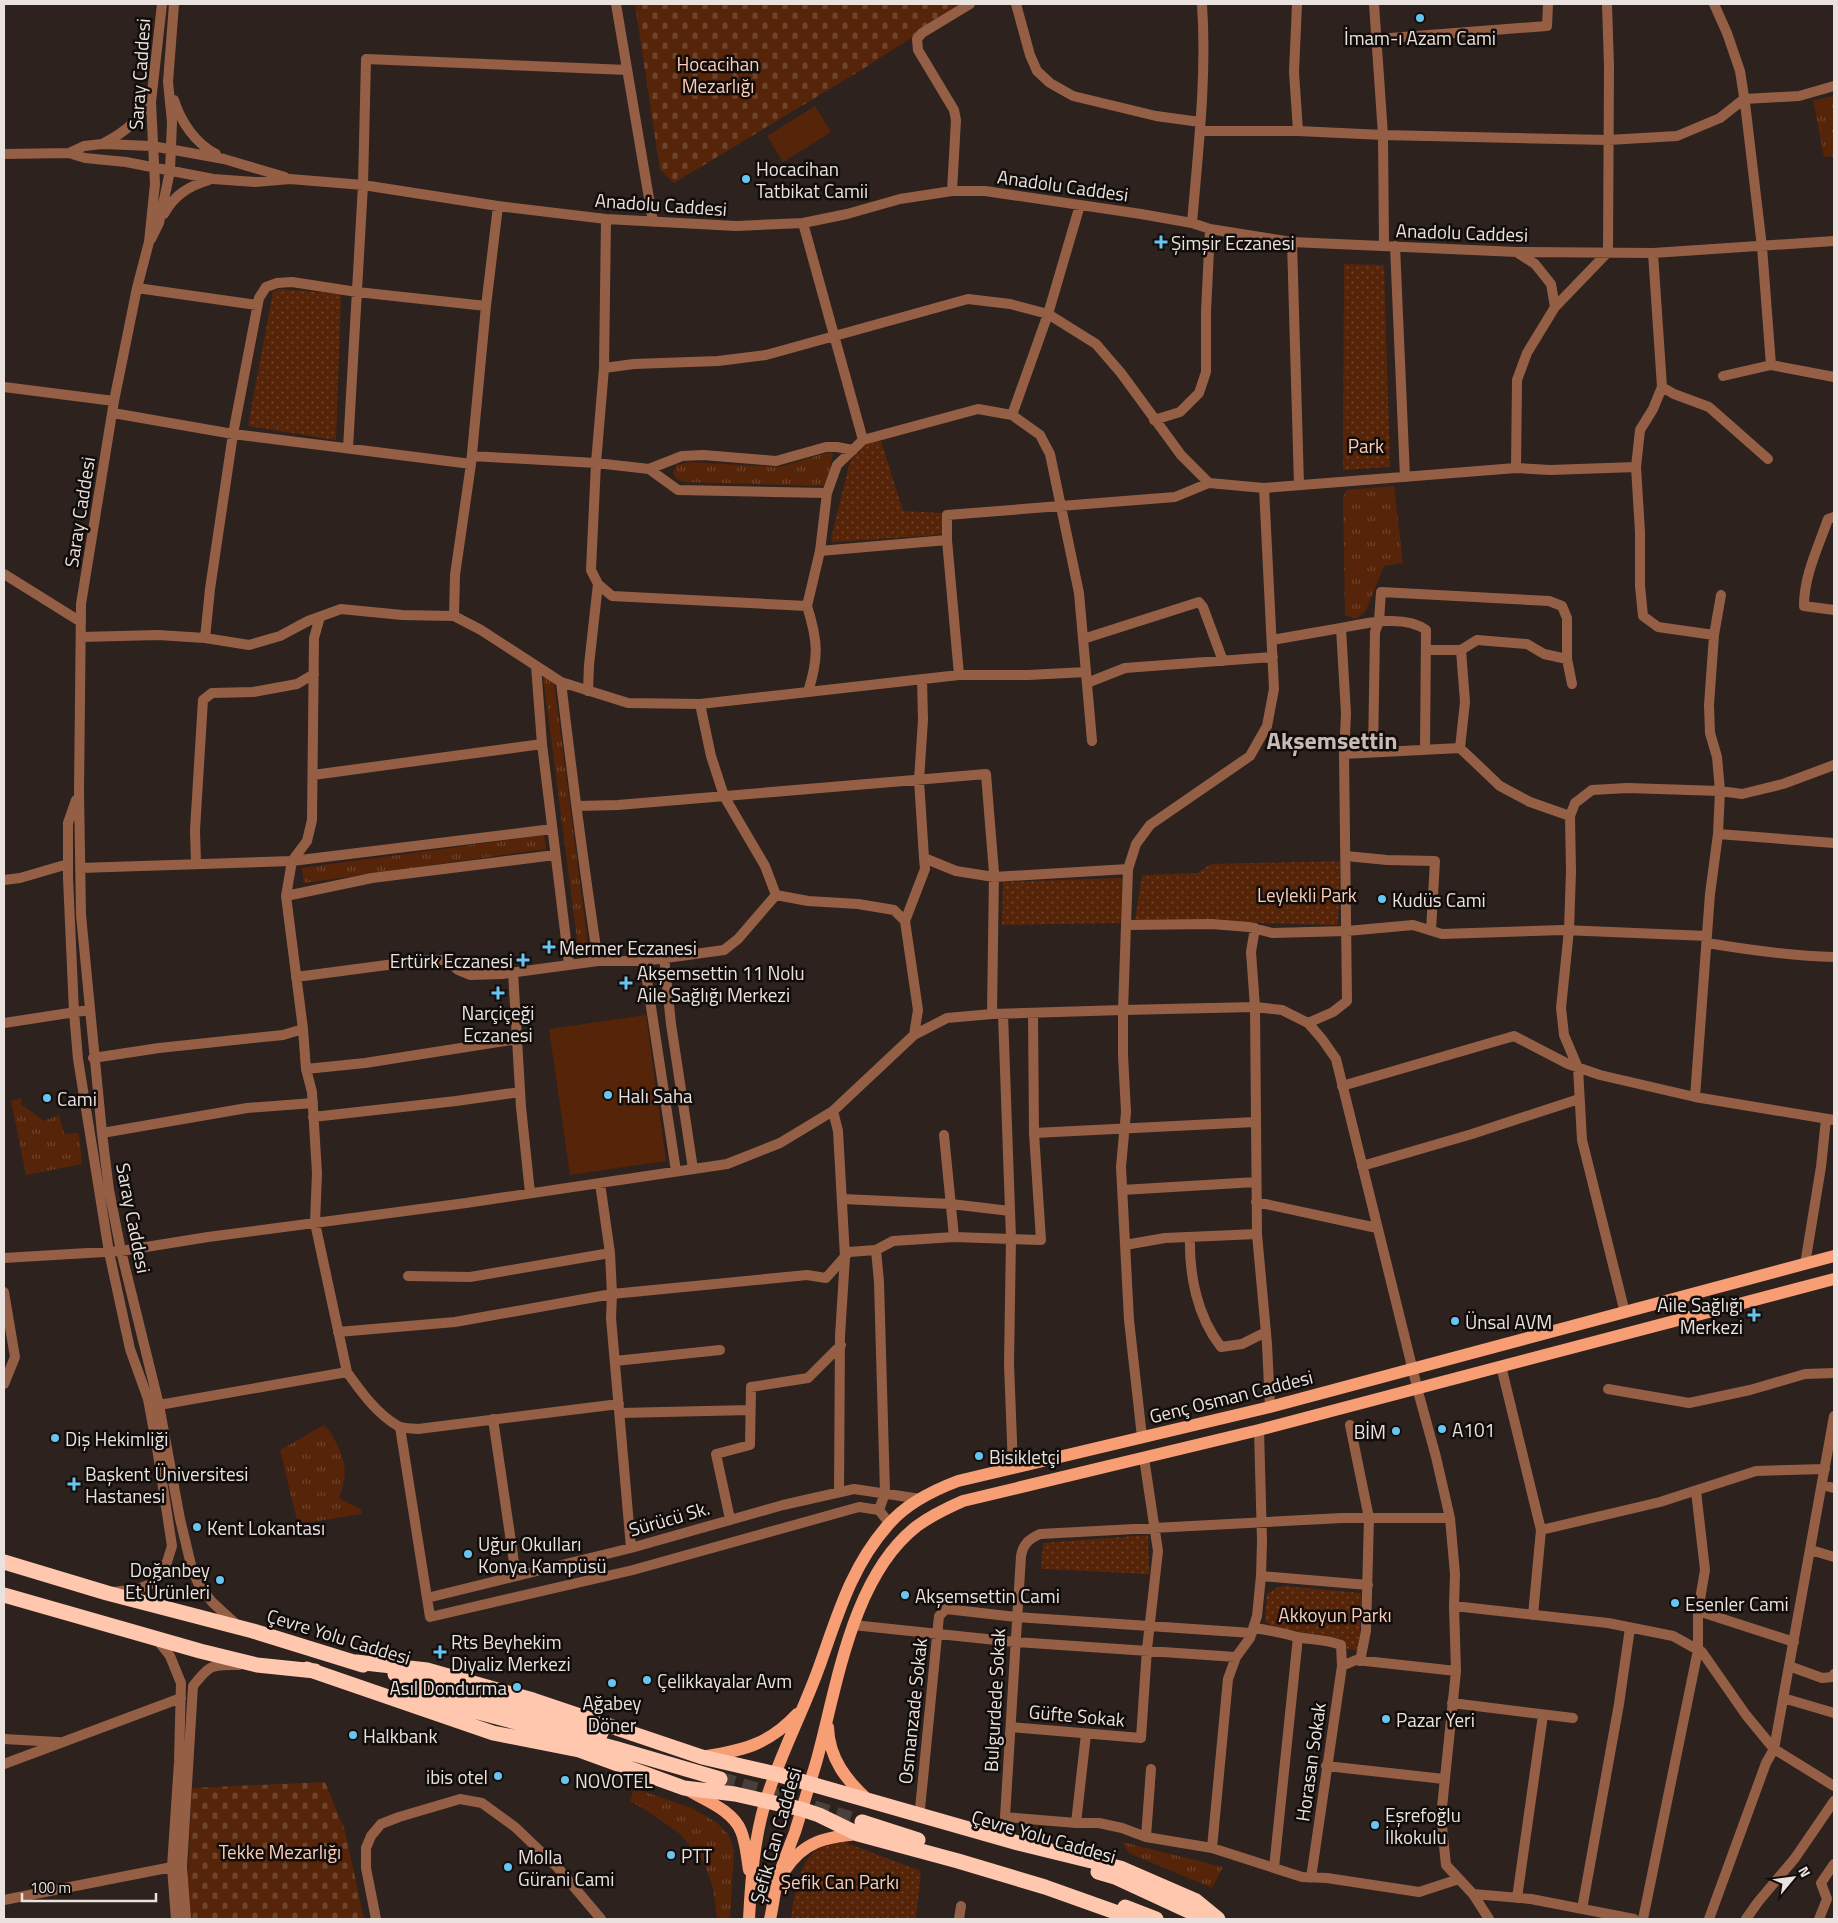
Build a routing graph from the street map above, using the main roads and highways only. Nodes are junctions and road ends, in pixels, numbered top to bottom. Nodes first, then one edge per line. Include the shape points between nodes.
1 (1834, 1256) edge
2 (1834, 1279) edge
3 (4, 1562) edge
4 (4, 1595) edge
5 (356, 1662) junction
6 (307, 1669) junction
7 (803, 1706) junction
8 (827, 1714) junction
9 (784, 1752) joint
10 (702, 1757) junction
11 (816, 1761) joint
12 (776, 1774) junction
13 (809, 1784) junction
14 (684, 1788) junction
15 (766, 1800) junction
16 (868, 1804) junction
17 (801, 1809) junction
18 (860, 1828) junction
19 (751, 1882) junction
20 (777, 1882) junction
21 (749, 1919) edge
22 (770, 1919) edge
23 (1135, 1919) edge
24 (1156, 1919) edge
25 (1206, 1919) edge
26 (1218, 1919) edge

1 - 7 main road, Genç Osman Caddesi via 1270,1407 958,1481 921,1499 889,1523 877,1538 849,1585
2 - 8 main road, Genç Osman Caddesi via 1259,1430 964,1500 916,1527 882,1566 853,1625
3 - 5 highway, Çevre Yolu Caddesi
4 - 6 highway, Çevre Yolu Caddesi via 257,1665
5 - 6 highway, Çevre Yolu Caddesi via 720,1772 605,1746
5 - 10 highway via 427,1670 533,1700
6 - 14 highway via 493,1733 579,1750
7 - 9 main road, Genç Osman Caddesi
7 - 10 main road via 770,1738 752,1747
8 - 11 main road, Genç Osman Caddesi
8 - 16 main road via 828,1737 838,1766
9 - 12 main road, Şefik Can Caddesi
10 - 12 highway
11 - 13 main road, Şefik Can Caddesi
12 - 13 highway
12 - 15 main road, Şefik Can Caddesi
13 - 16 highway
13 - 17 main road, Şefik Can Caddesi
14 - 15 highway
14 - 19 main road via 735,1820 741,1831
15 - 17 highway
15 - 19 main road, Şefik Can Caddesi
16 - 25 highway, Çevre Yolu Caddesi via 1115,1877
16 - 26 highway via 1120,1868 1196,1901
17 - 18 highway
17 - 20 main road, Şefik Can Caddesi
18 - 20 main road via 810,1844 793,1858
18 - 23 highway
18 - 24 highway
19 - 21 main road, Şefik Can Caddesi
20 - 22 main road, Şefik Can Caddesi

